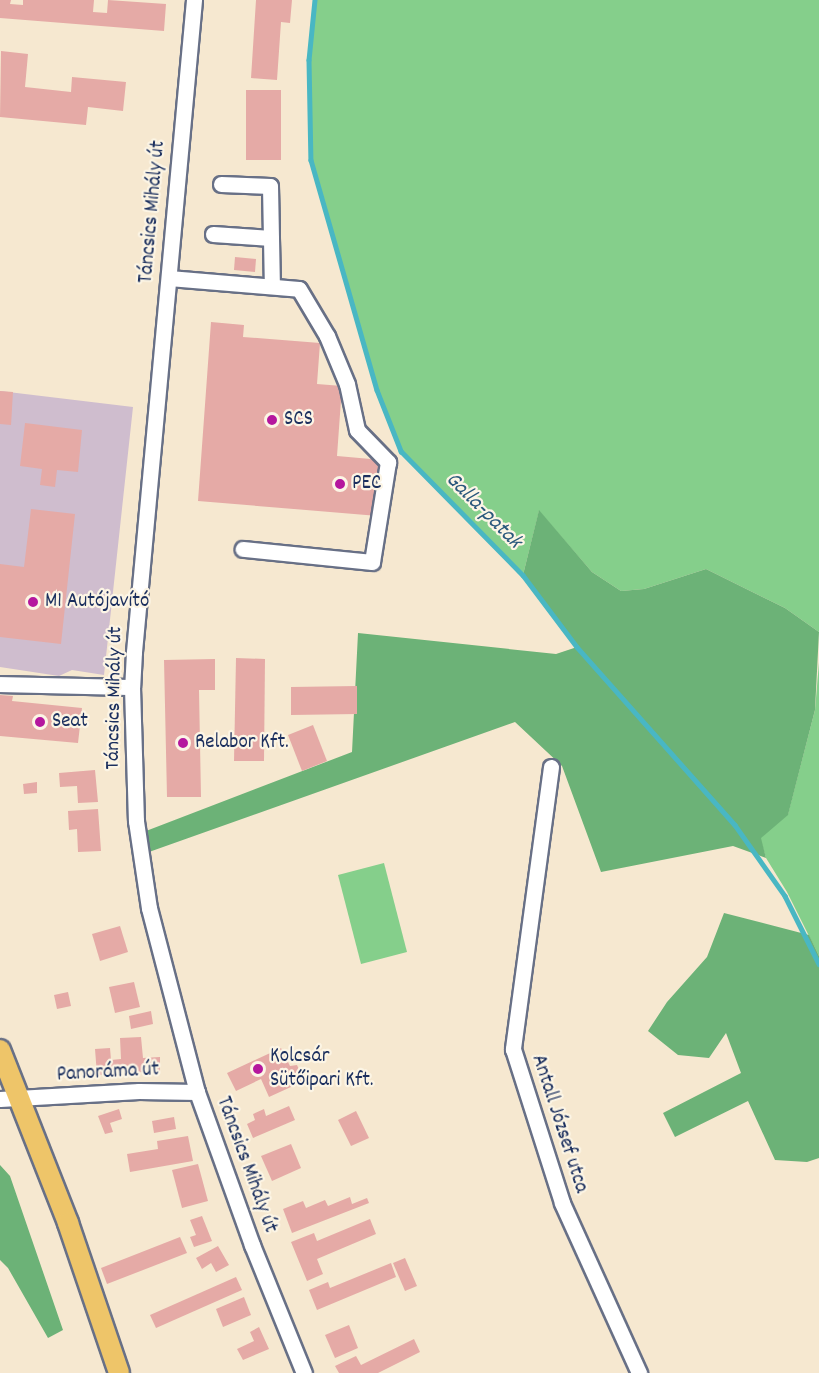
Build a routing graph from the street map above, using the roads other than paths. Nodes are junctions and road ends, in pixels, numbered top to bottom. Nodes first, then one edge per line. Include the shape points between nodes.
1 (194, 0) edge
2 (221, 184) dead end
3 (213, 234) dead end
4 (271, 238) junction
5 (169, 278) junction
6 (272, 286) junction
7 (243, 549) dead end
8 (0, 684) edge
9 (132, 687) junction
10 (551, 767) dead end
11 (0, 1050) edge
12 (197, 1092) junction
13 (0, 1099) edge
14 (21, 1099) junction
15 (119, 1373) edge
16 (304, 1373) edge
17 (639, 1373) edge

1 - 5 street, Táncsics Mihály út
2 - 4 street via 270,186
3 - 4 street
4 - 6 street
5 - 6 street
5 - 9 street, Táncsics Mihály út
6 - 7 street via 299,289 327,336 347,384 357,430 388,462 372,562
8 - 9 street
9 - 12 street, Táncsics Mihály út via 136,821 149,908
10 - 17 street, Antall József utca via 513,1049 562,1203
11 - 14 main road
12 - 14 street, Panoráma út via 140,1091
12 - 16 street, Táncsics Mihály út via 252,1245
13 - 14 street, Panoráma út
14 - 15 main road

